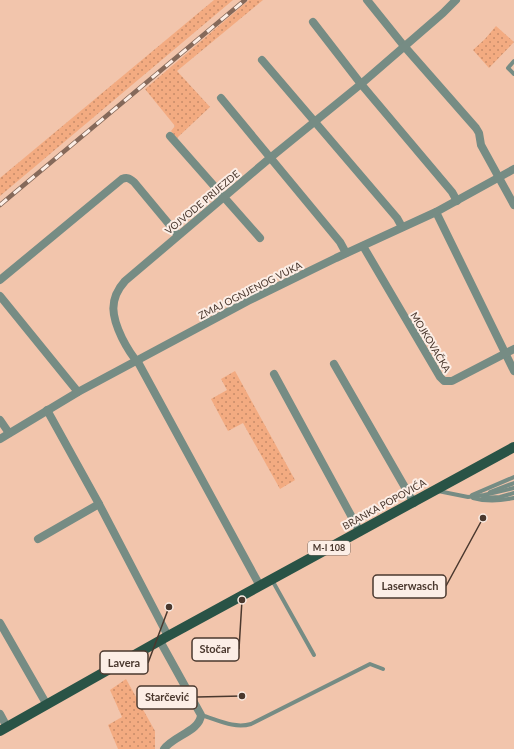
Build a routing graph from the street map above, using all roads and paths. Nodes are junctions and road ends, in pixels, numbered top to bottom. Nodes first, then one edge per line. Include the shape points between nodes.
1 (367, 0) edge
2 (456, 0) edge
3 (313, 22) dead end
4 (404, 46) junction
5 (262, 60) dead end
6 (514, 61) edge
7 (514, 74) edge
8 (361, 84) junction
9 (221, 98) dead end
10 (314, 121) junction
11 (170, 136) dead end
12 (270, 158) junction
13 (514, 169) edge
14 (499, 177) junction
15 (225, 196) junction
16 (457, 201) junction
17 (514, 205) edge
18 (436, 212) junction
19 (402, 228) junction
20 (178, 235) junction
21 (260, 238) dead end
22 (362, 246) junction
23 (346, 253) junction
24 (0, 280) edge
25 (0, 296) edge
26 (514, 349) edge
27 (506, 354) junction
28 (135, 360) junction
29 (334, 364) dead end
30 (514, 371) edge
31 (274, 374) dead end
32 (78, 392) junction
33 (47, 410) junction
34 (0, 420) edge
35 (8, 433) junction
36 (0, 439) edge
37 (514, 447) edge
38 (514, 476) edge
39 (514, 482) edge
40 (514, 488) edge
41 (433, 491) junction
42 (514, 493) edge
43 (468, 497) junction
44 (514, 498) edge
45 (414, 503) junction
46 (99, 504) junction
47 (360, 532) junction
48 (38, 539) dead end
49 (272, 580) junction
50 (260, 586) junction
51 (0, 623) edge
52 (164, 638) junction
53 (314, 655) dead end
54 (383, 668) dead end
55 (47, 705) junction
56 (0, 714) edge
57 (201, 715) junction
58 (4, 729) edge
59 (164, 749) edge

1 - 4 street
2 - 4 street, VOJVODE PRIJEZDE
3 - 8 street
4 - 8 street, VOJVODE PRIJEZDE
4 - 14 street via 476,128 481,145
5 - 10 street
6 - 7 lane via 508,68
8 - 10 street, VOJVODE PRIJEZDE
8 - 16 street
9 - 12 street
10 - 12 street, VOJVODE PRIJEZDE
10 - 19 street via 397,218
11 - 15 street
12 - 15 street, VOJVODE PRIJEZDE
12 - 23 street via 340,242
13 - 14 street, ZMAJ OGNJENOG VUKA
14 - 16 street, ZMAJ OGNJENOG VUKA
14 - 17 street
15 - 20 street, VOJVODE PRIJEZDE
15 - 21 street
16 - 18 street, ZMAJ OGNJENOG VUKA
18 - 19 street, ZMAJ OGNJENOG VUKA
18 - 27 street
19 - 22 street, ZMAJ OGNJENOG VUKA
20 - 24 street via 134,182 125,178
20 - 28 street, VOJVODE PRIJEZDE via 125,281 114,298 113,313 117,328
22 - 23 street, ZMAJ OGNJENOG VUKA
22 - 27 street, MOJKOVAČKA via 442,380 452,381
23 - 28 street, ZMAJ OGNJENOG VUKA
25 - 32 street
26 - 27 street, MOJKOVAČKA
27 - 30 street
28 - 32 street, ZMAJ OGNJENOG VUKA
28 - 50 street, VOJVODE PRIJEZDE
29 - 45 street
31 - 47 street
32 - 33 street, ZMAJ OGNJENOG VUKA
33 - 35 street, ZMAJ OGNJENOG VUKA
33 - 46 street
34 - 35 street
35 - 36 street, ZMAJ OGNJENOG VUKA
37 - 41 main road, BRANKA POPOVIĆA / M-I 108
38 - 43 lane
39 - 43 lane via 484,494
40 - 43 lane
41 - 43 lane
41 - 45 main road, BRANKA POPOVIĆA / M-I 108
42 - 43 lane via 500,497
43 - 44 lane via 501,501
45 - 47 main road, BRANKA POPOVIĆA / M-I 108
46 - 48 street
46 - 52 street
47 - 49 main road, BRANKA POPOVIĆA / M-I 108
49 - 50 main road, BRANKA POPOVIĆA / M-I 108
49 - 53 lane
50 - 52 main road, BRANKA POPOVIĆA / M-I 108
51 - 55 street
52 - 55 main road, BRANKA POPOVIĆA / M-I 108
52 - 57 street
54 - 57 lane via 370,664 245,726 223,723
55 - 58 main road, BRANKA POPOVIĆA / M-I 108
56 - 58 street
57 - 59 street via 198,724 172,740

